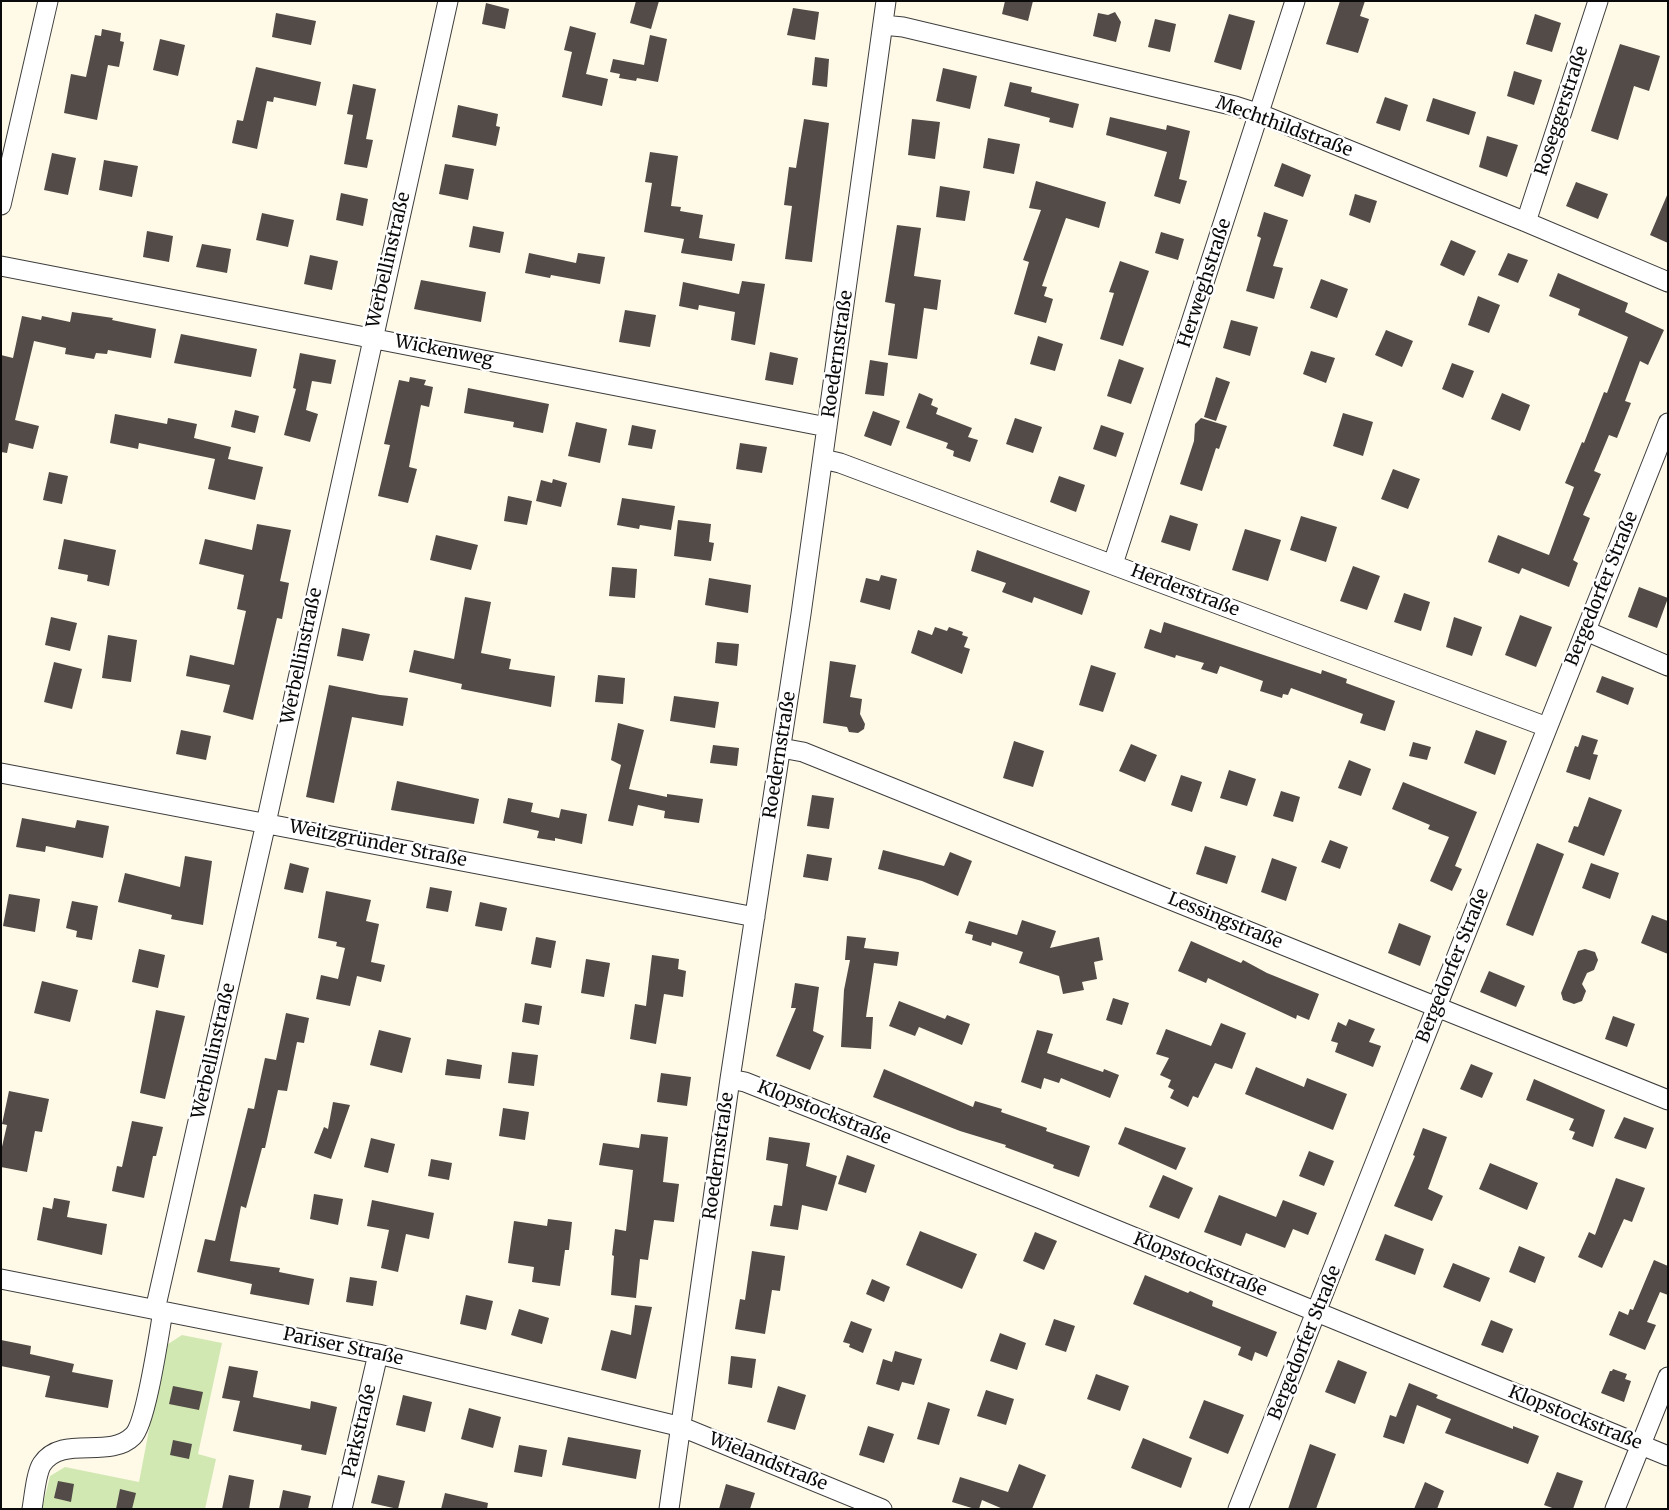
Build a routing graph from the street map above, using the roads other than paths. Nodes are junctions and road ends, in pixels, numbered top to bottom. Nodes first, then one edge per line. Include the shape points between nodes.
1 (48, 1) edge
2 (448, 1) edge
3 (886, 1) edge
4 (1295, 1) edge
5 (1598, 1) edge
6 (883, 25) junction
7 (1260, 114) junction
8 (1, 205) edge
9 (1526, 222) junction
10 (1, 266) edge
11 (1668, 282) edge
12 (372, 337) junction
13 (1668, 423) edge
14 (827, 427) junction
15 (823, 459) junction
16 (1113, 564) junction
17 (1586, 631) junction
18 (1668, 666) edge
19 (1547, 727) junction
20 (781, 748) junction
21 (1, 773) edge
22 (266, 824) junction
23 (754, 918) junction
24 (1437, 1005) junction
25 (730, 1079) junction
26 (1668, 1100) edge
27 (1, 1279) edge
28 (159, 1310) junction
29 (1317, 1313) junction
30 (378, 1354) junction
31 (1668, 1377) edge
32 (682, 1427) junction
33 (1640, 1444) junction
34 (1668, 1456) edge
35 (32, 1509) edge
36 (342, 1509) edge
37 (668, 1509) edge
38 (882, 1509) edge
39 (1238, 1509) edge
40 (1615, 1509) edge

1 - 8 street
2 - 12 street, Werbellinstraße
3 - 6 street, Roedernstraße
4 - 7 street, Herweghstraße
5 - 9 street, Roseggerstraße
6 - 7 street, Mechthildstraße via 913,29
6 - 14 street, Roedernstraße
7 - 9 street, Mechthildstraße
7 - 16 street, Herweghstraße
9 - 11 street, Mechthildstraße
10 - 12 street, Wickenweg
12 - 14 street, Wickenweg
12 - 22 street, Werbellinstraße
13 - 17 street, Bergedorfer Straße
14 - 15 street, Roedernstraße
15 - 16 street, Herderstraße
15 - 20 street, Roedernstraße
16 - 19 street, Herderstraße
17 - 18 street
17 - 19 street, Bergedorfer Straße
19 - 24 street, Bergedorfer Straße
20 - 23 street, Roedernstraße
20 - 24 street, Lessingstraße via 802,752
21 - 22 street, Weitzgründer Straße
22 - 23 street, Weitzgründer Straße
22 - 28 street, Werbellinstraße
23 - 25 street, Roedernstraße
24 - 26 street, Lessingstraße
24 - 29 street, Bergedorfer Straße
25 - 29 street, Klopstockstraße via 745,1082 1041,1199
25 - 32 street, Roedernstraße
27 - 28 street, Pariser Straße
28 - 30 street, Pariser Straße
28 - 35 street, Werbellinstraße via 141,1418 134,1436 117,1447 64,1450 51,1456 42,1465
29 - 33 street, Klopstockstraße
29 - 39 street, Bergedorfer Straße
30 - 32 street, Pariser Straße
30 - 36 street, Parkstraße
31 - 33 street
32 - 37 street, Roedernstraße
32 - 38 street, Wielandstraße
33 - 34 street, Klopstockstraße
33 - 40 street

